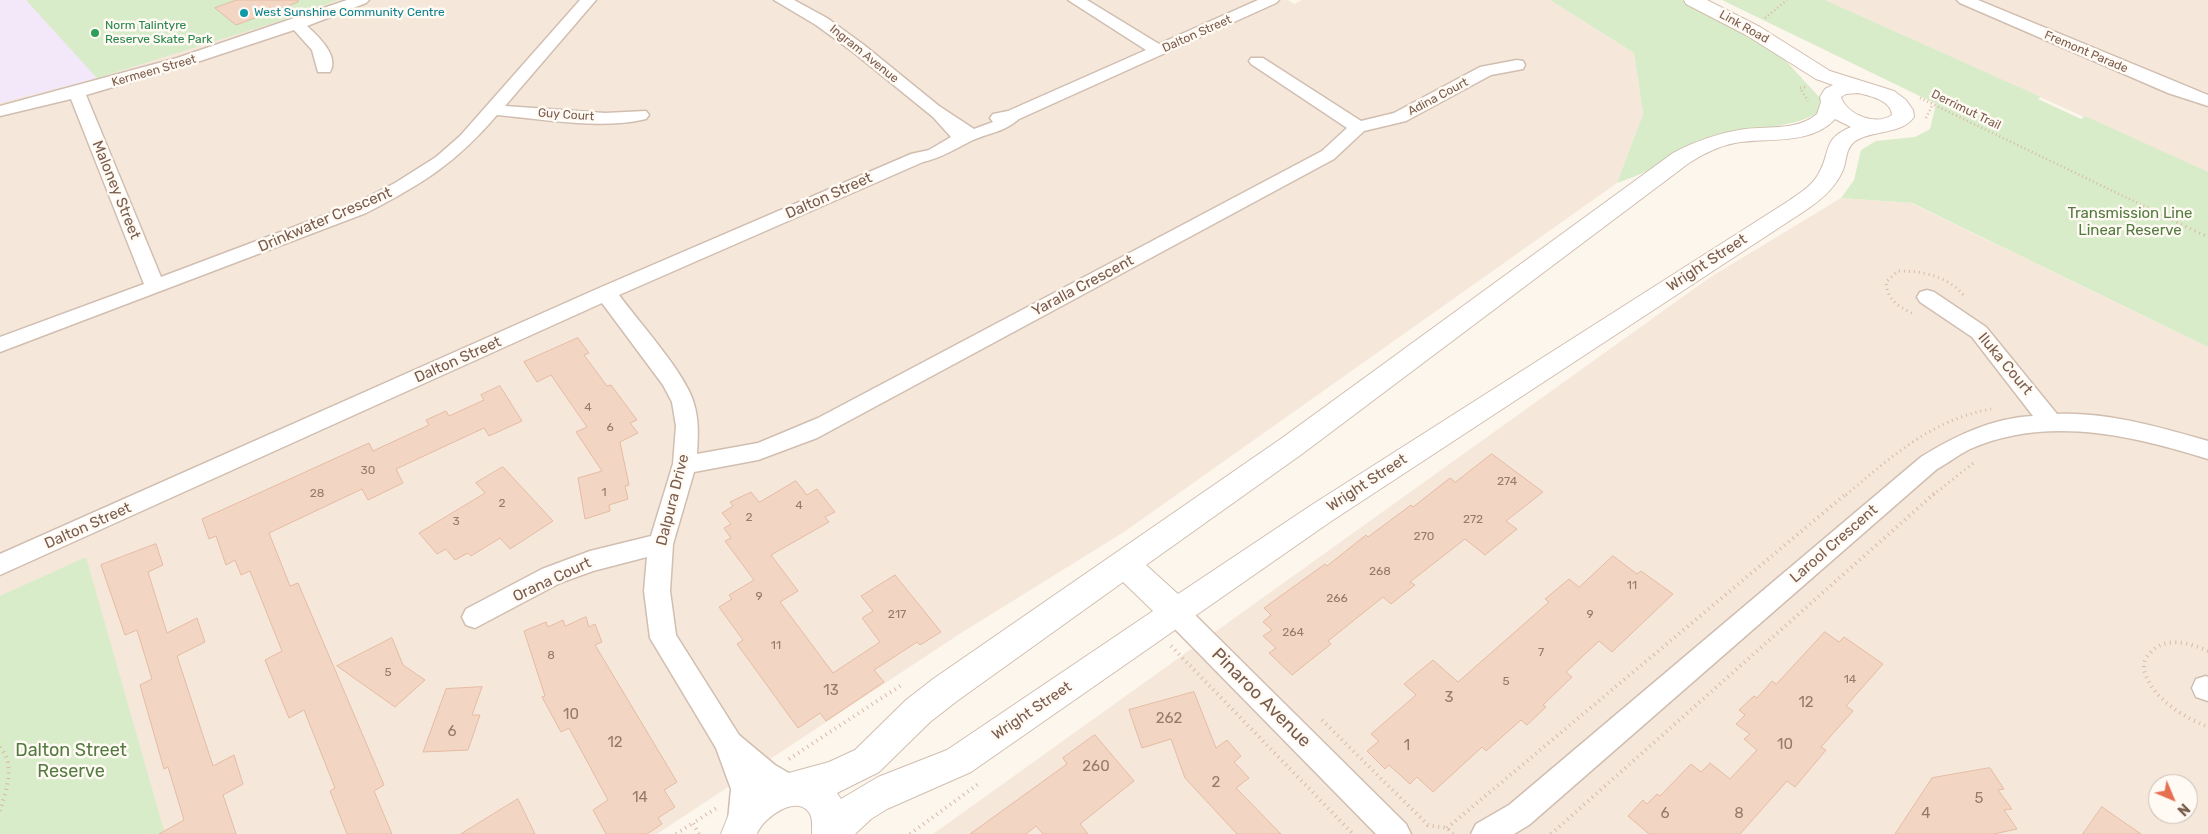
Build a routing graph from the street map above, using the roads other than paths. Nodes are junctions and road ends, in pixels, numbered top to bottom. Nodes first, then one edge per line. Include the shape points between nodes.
1 (361, 0) edge
2 (588, 0) edge
3 (782, 0) edge
4 (1076, 0) edge
5 (1271, 0) edge
6 (1693, 0) edge
7 (1965, 0) edge
8 (297, 25) junction
9 (1158, 52) junction
10 (1792, 57) junction
11 (1257, 61) dead end
12 (1517, 65) dead end
13 (324, 68) dead end
14 (1870, 90) junction
15 (77, 92) junction
16 (2208, 101) edge
17 (1830, 102) junction
18 (492, 110) junction
19 (0, 111) edge
20 (640, 115) dead end
21 (1888, 125) junction
22 (1358, 126) junction
23 (961, 132) junction
24 (155, 287) junction
25 (606, 293) junction
26 (1927, 297) dead end
27 (0, 345) edge
28 (2051, 423) junction
29 (2208, 450) edge
30 (684, 464) junction
31 (661, 544) junction
32 (1126, 564) junction
33 (0, 565) edge
34 (1176, 613) junction
35 (475, 617) dead end
36 (728, 742) junction
37 (792, 789) junction
38 (1512, 824) edge
39 (740, 830) edge
40 (832, 834) edge
41 (1396, 834) edge
42 (1486, 834) edge

1 - 8 street, Kermeen Street
2 - 18 street, Drinkwater Crescent
3 - 23 street, Ingram Avenue via 824,22
4 - 9 street
5 - 9 street, Dalton Street
6 - 10 street, Link Road via 1753,31
7 - 16 street, Fremont Parade
8 - 13 street via 322,52
8 - 15 street, Kermeen Street
9 - 23 street, Dalton Street via 1013,115 987,131
10 - 14 street, Link Road via 1830,78
10 - 17 street, Link Road
11 - 22 street
12 - 22 street, Adina Court via 1486,71 1400,117
14 - 17 street via 1841,88 1833,92
14 - 21 street via 1894,100 1903,111 1900,120
15 - 19 street, Kermeen Street
15 - 24 street, Maloney Street
17 - 21 street, Link Road via 1838,112 1853,120
17 - 32 street via 1827,116 1812,126 1721,140 1680,158 1292,446
18 - 20 street, Guy Court via 605,118
18 - 24 street, Drinkwater Crescent via 442,161 402,187 342,216
21 - 34 street, Wright Street via 1863,130 1845,140 1838,147 1824,183 1798,205 1328,509
22 - 30 street, Yaralla Crescent via 1328,155 826,424 790,442 752,455
23 - 25 street, Dalton Street via 935,154 917,158
24 - 27 street, Drinkwater Crescent
25 - 30 street, Dalpura Drive via 672,381 683,402 687,426
25 - 33 street, Dalton Street
26 - 28 street, Iluka Court via 1979,332
28 - 29 street, Larool Crescent via 2093,424 2157,435
28 - 38 street, Larool Crescent via 2004,427 1945,451
30 - 31 street, Dalpura Drive
31 - 35 street, Orana Court via 590,561 551,576
31 - 36 street, Dalpura Drive via 657,591 663,638
32 - 34 street, Pinaroo Avenue
32 - 37 street via 945,690 867,761 836,777
34 - 40 street, Wright Street via 959,761 894,786 868,800
34 - 41 street, Pinaroo Avenue
36 - 37 street, Dalpura Drive via 765,775
36 - 39 street, Dalpura Drive via 745,789
37 - 39 street via 762,800
37 - 40 street via 807,791 823,802 831,821
38 - 42 street, Larool Crescent

